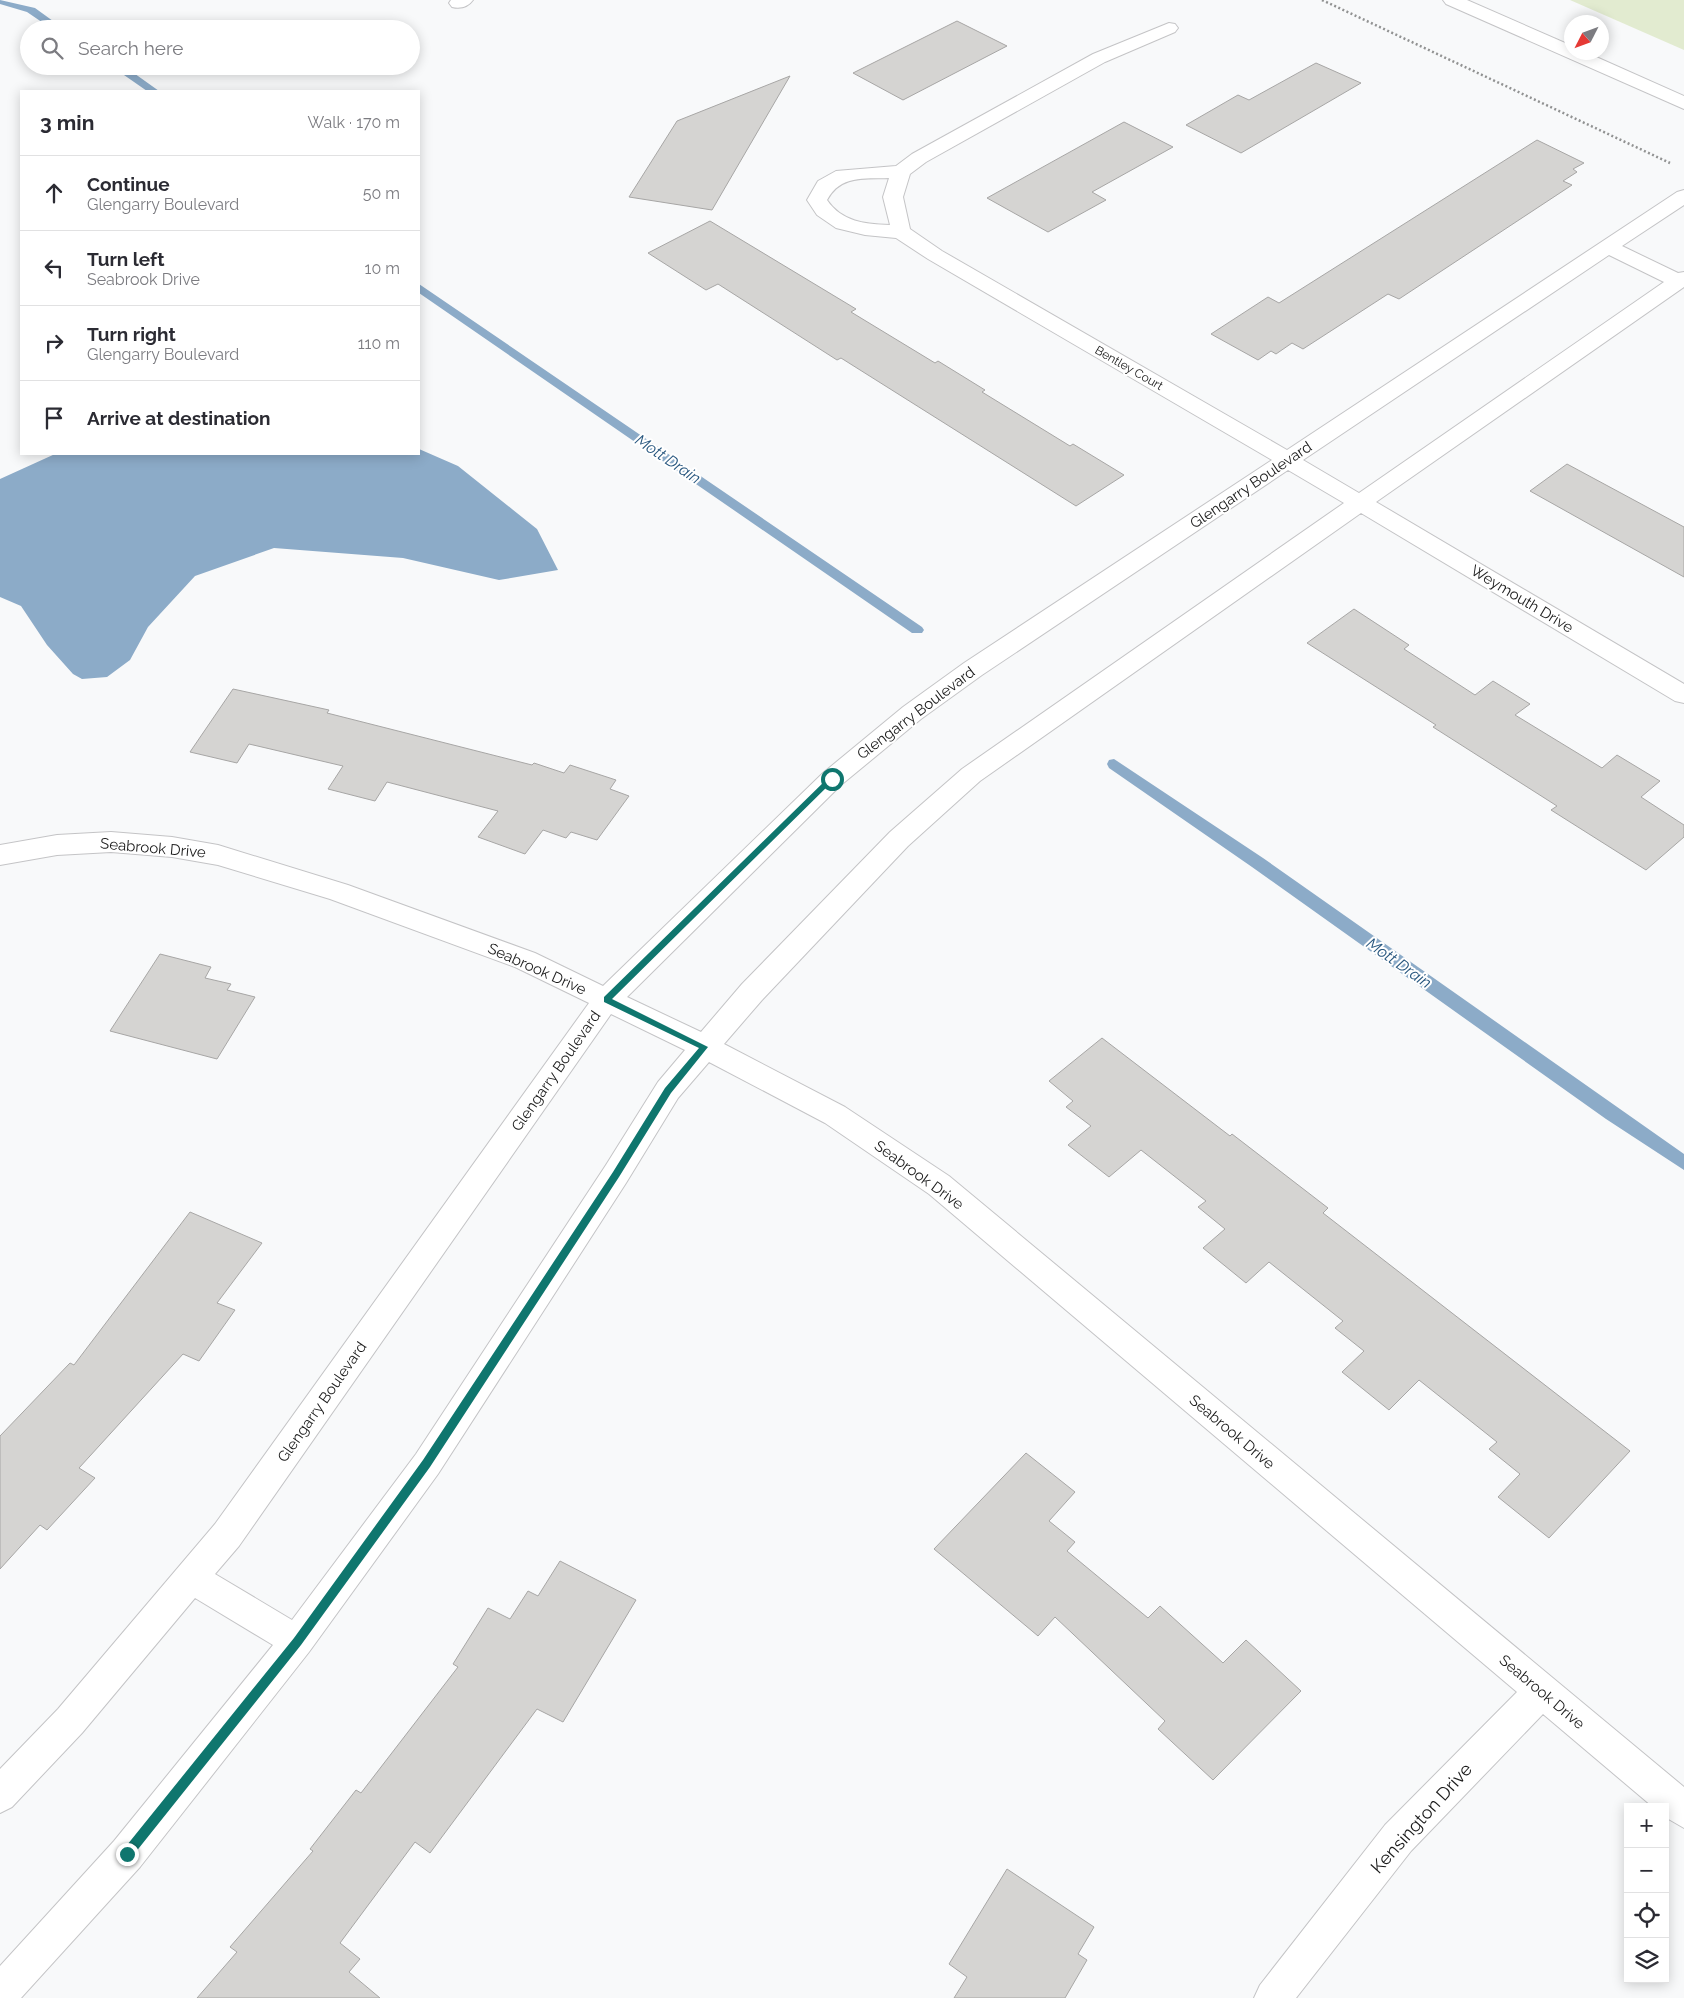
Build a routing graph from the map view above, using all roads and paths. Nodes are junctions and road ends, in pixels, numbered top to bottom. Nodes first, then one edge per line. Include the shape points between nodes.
1 (1322, 0) edge
2 (1452, 0) edge
3 (1169, 28) dead end
4 (1684, 103) edge
5 (1677, 166) dead end
6 (901, 171) junction
7 (1684, 196) edge
8 (901, 232) junction
9 (1608, 247) junction
10 (1681, 280) edge
11 (1288, 460) junction
12 (1359, 503) junction
13 (1684, 695) edge
14 (0, 855) edge
15 (606, 999) junction
16 (704, 1047) junction
17 (191, 1578) junction
18 (298, 1641) junction
19 (1541, 1692) junction
20 (0, 1795) edge
21 (1684, 1810) edge
22 (0, 1994) edge
23 (1273, 1998) edge

1 - 5 path
2 - 4 street
3 - 6 street via 1098,58
6 - 8 street via 893,198
6 - 8 street via 843,175 825,185 817,200 823,211 838,222 857,229
7 - 9 street, Glengarry Boulevard
8 - 11 street, Bentley Court via 934,255
9 - 10 street
9 - 11 street, Glengarry Boulevard
10 - 12 street
11 - 12 street, Bentley Court
11 - 15 street, Glengarry Boulevard via 912,713 832,779
12 - 13 street, Weymouth Drive
12 - 16 street via 971,775 899,839 752,992
14 - 15 street, Seabrook Drive via 58,845 110,842 218,854 339,892 516,957
15 - 16 street, Seabrook Drive
15 - 17 street, Glengarry Boulevard via 227,1536
16 - 18 street via 668,1090 426,1464
16 - 19 street, Seabrook Drive via 835,1116 939,1186
17 - 18 street
17 - 20 street, Glengarry Boulevard via 70,1721
18 - 22 street via 127,1854
19 - 21 street, Seabrook Drive
19 - 23 street, Kensington Drive via 1398,1838

